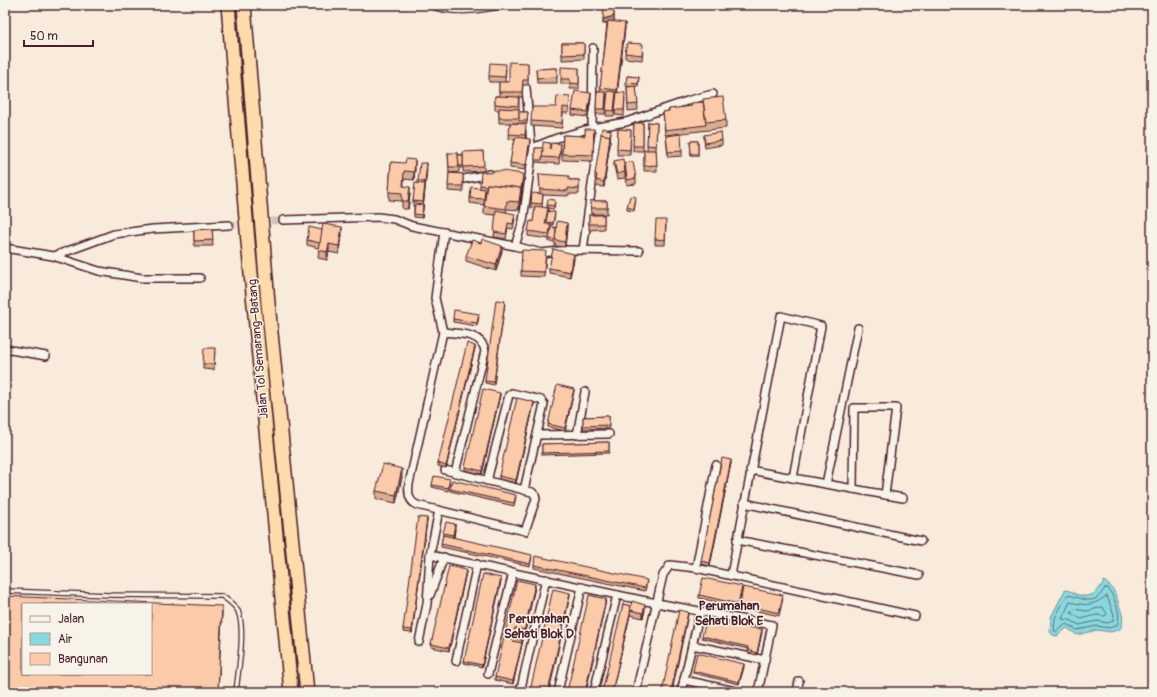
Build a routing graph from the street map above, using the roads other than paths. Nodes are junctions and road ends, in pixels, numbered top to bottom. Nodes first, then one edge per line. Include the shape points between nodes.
1 (228, 5) edge
2 (244, 5) edge
3 (426, 5) edge
4 (508, 5) edge
5 (593, 48) dead end
6 (526, 88) dead end
7 (713, 94) dead end
8 (596, 127) junction
9 (532, 148) junction
10 (501, 174) edge
11 (464, 179) edge
12 (284, 220) tunnel mouth
13 (229, 225) tunnel mouth
14 (444, 232) junction
15 (515, 246) junction
16 (5, 248) edge
17 (583, 250) junction
18 (639, 251) dead end
19 (53, 256) junction
20 (200, 278) dead end
21 (858, 328) dead end
22 (443, 332) junction
23 (5, 349) edge
24 (46, 356) dead end
25 (585, 392) dead end
26 (842, 407) junction
27 (854, 408) junction
28 (609, 434) dead end
29 (537, 435) junction
30 (577, 435) junction
31 (716, 465) dead end
32 (444, 470) dead end
33 (750, 470) junction
34 (454, 473) junction
35 (793, 478) junction
36 (487, 480) junction
37 (826, 484) junction
38 (853, 489) junction
39 (524, 490) junction
40 (886, 495) junction
41 (903, 498) dead end
42 (744, 503) junction
43 (439, 510) junction
44 (737, 540) junction
45 (921, 541) dead end
46 (430, 555) junction
47 (444, 557) junction
48 (477, 564) junction
49 (696, 568) junction
50 (513, 572) junction
51 (731, 575) junction
52 (919, 575) dead end
53 (546, 579) junction
54 (582, 587) junction
55 (5, 590) edge
56 (617, 595) junction
57 (656, 603) junction
58 (427, 604) junction
59 (700, 612) junction
60 (915, 616) dead end
61 (419, 642) dead end
62 (692, 645) junction
63 (765, 660) junction
64 (456, 661) dead end
65 (488, 674) dead end
66 (684, 680) junction
67 (800, 681) dead end
68 (521, 688) dead end
69 (236, 692) edge
70 (291, 692) edge
71 (307, 692) edge
72 (558, 692) edge
73 (594, 692) edge
74 (636, 692) edge
75 (681, 692) edge
76 (740, 692) edge
77 (758, 692) edge
78 (797, 692) edge

1 - 70 highway, Jalan Tol Semarang–Batang
2 - 71 highway, Jalan Tol Semarang–Batang via 268,303
3 - 4 lane via 452,12 470,12
5 - 8 street
6 - 9 street
7 - 8 street via 626,122
8 - 9 street
8 - 17 street
9 - 15 street via 526,176 523,221
10 - 11 street
12 - 14 street via 378,217
13 - 19 street via 114,234
14 - 15 street
14 - 22 street via 436,298
15 - 17 street via 544,253
16 - 19 street
17 - 18 street
19 - 20 street via 99,271 142,278
21 - 26 street
22 - 34 street via 474,336 482,342 485,351
22 - 43 street via 408,488 413,503
23 - 24 street
25 - 30 street
26 - 27 street
26 - 37 street
27 - 38 street
27 - 40 street via 896,408
28 - 30 street
29 - 30 street
29 - 36 street via 543,402 510,394
29 - 39 street
31 - 49 street
32 - 34 street
33 - 35 street
33 - 35 street via 781,316 822,326
33 - 42 street
34 - 36 street
35 - 37 street
36 - 39 street
37 - 38 street
38 - 40 street
39 - 43 street via 532,492 536,499 525,531
40 - 41 street
42 - 44 street
42 - 45 street
43 - 46 street
44 - 51 street
44 - 52 street
46 - 47 street
46 - 58 street
47 - 48 street
47 - 58 street
48 - 50 street
48 - 64 street
49 - 51 street
49 - 57 street via 670,564 663,575
50 - 53 street
50 - 65 street
51 - 60 street
53 - 54 street
53 - 68 street
54 - 56 street
54 - 72 street
55 - 69 lane via 110,595 222,596 238,611 241,630
56 - 57 street
56 - 73 street
57 - 59 street
57 - 74 street
58 - 61 street
59 - 62 street
59 - 63 street via 772,625
62 - 63 street
62 - 66 street
63 - 77 street
66 - 75 street
66 - 76 street
67 - 78 street

